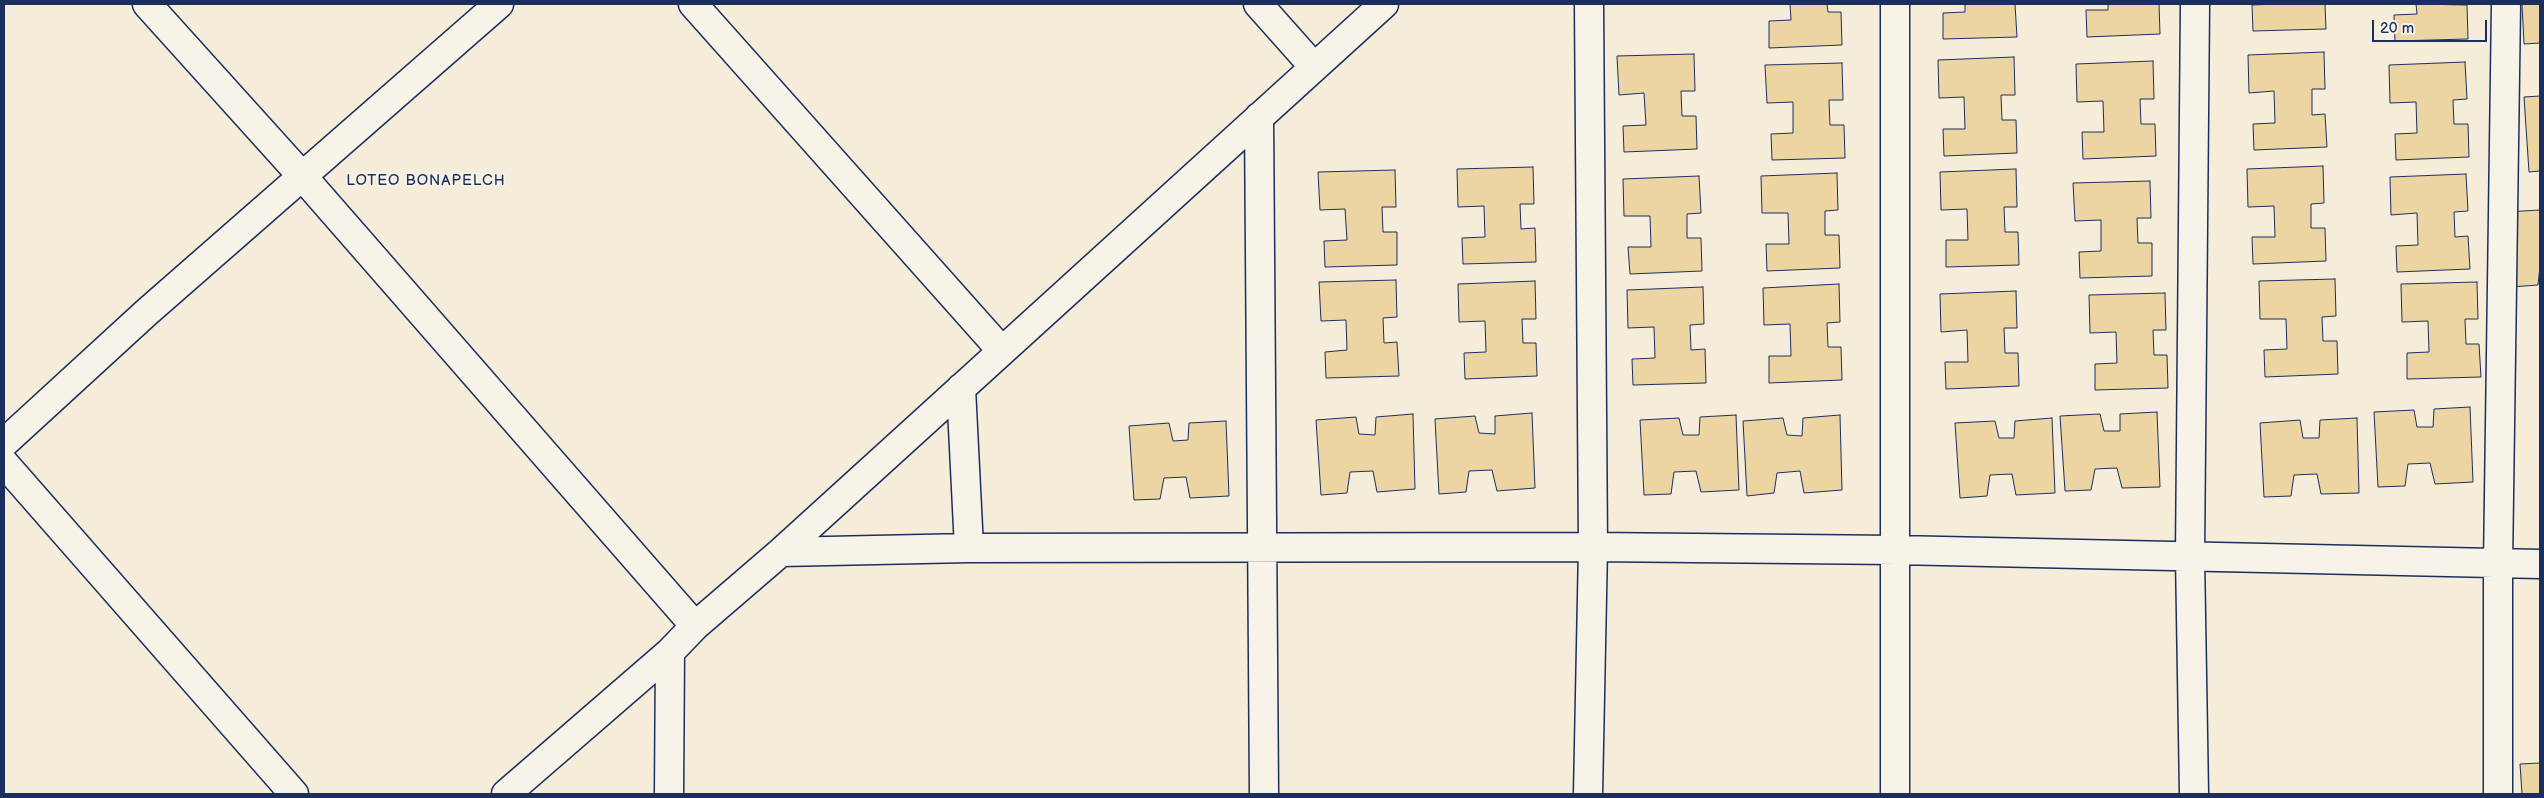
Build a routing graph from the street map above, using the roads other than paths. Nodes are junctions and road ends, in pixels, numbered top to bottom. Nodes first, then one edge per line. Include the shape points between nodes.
1 (148, 4) edge
2 (499, 4) edge
3 (693, 4) edge
4 (1258, 4) edge
5 (1384, 4) edge
6 (1589, 4) edge
7 (1895, 4) edge
8 (2196, 4) edge
9 (2506, 4) edge
10 (1314, 67) junction
11 (1259, 117) junction
12 (303, 177) junction
13 (1002, 351) junction
14 (961, 388) junction
15 (4, 443) edge
16 (4, 463) edge
17 (1593, 547) junction
18 (969, 548) junction
19 (1263, 548) junction
20 (1896, 550) junction
21 (781, 552) junction
22 (2190, 556) junction
23 (2540, 564) edge
24 (2498, 565) junction
25 (695, 626) junction
26 (670, 652) junction
27 (294, 794) edge
28 (506, 794) edge
29 (669, 794) edge
30 (1264, 794) edge
31 (1588, 794) edge
32 (1895, 794) edge
33 (2194, 794) edge
34 (2498, 794) edge

1 - 12 street
2 - 12 street
3 - 13 street
4 - 10 street
5 - 10 street
6 - 17 street
7 - 20 street
8 - 22 street
9 - 24 street
10 - 11 street
11 - 13 street
11 - 19 street
12 - 15 street via 147,312
12 - 25 street
13 - 14 street
14 - 18 street
14 - 21 street
16 - 27 street
17 - 19 street
17 - 20 street
17 - 31 street
18 - 19 street
18 - 21 street
19 - 30 street
20 - 22 street
20 - 32 street
21 - 25 street
22 - 24 street
22 - 33 street
23 - 24 street
24 - 34 street
25 - 26 street
26 - 28 street
26 - 29 street

